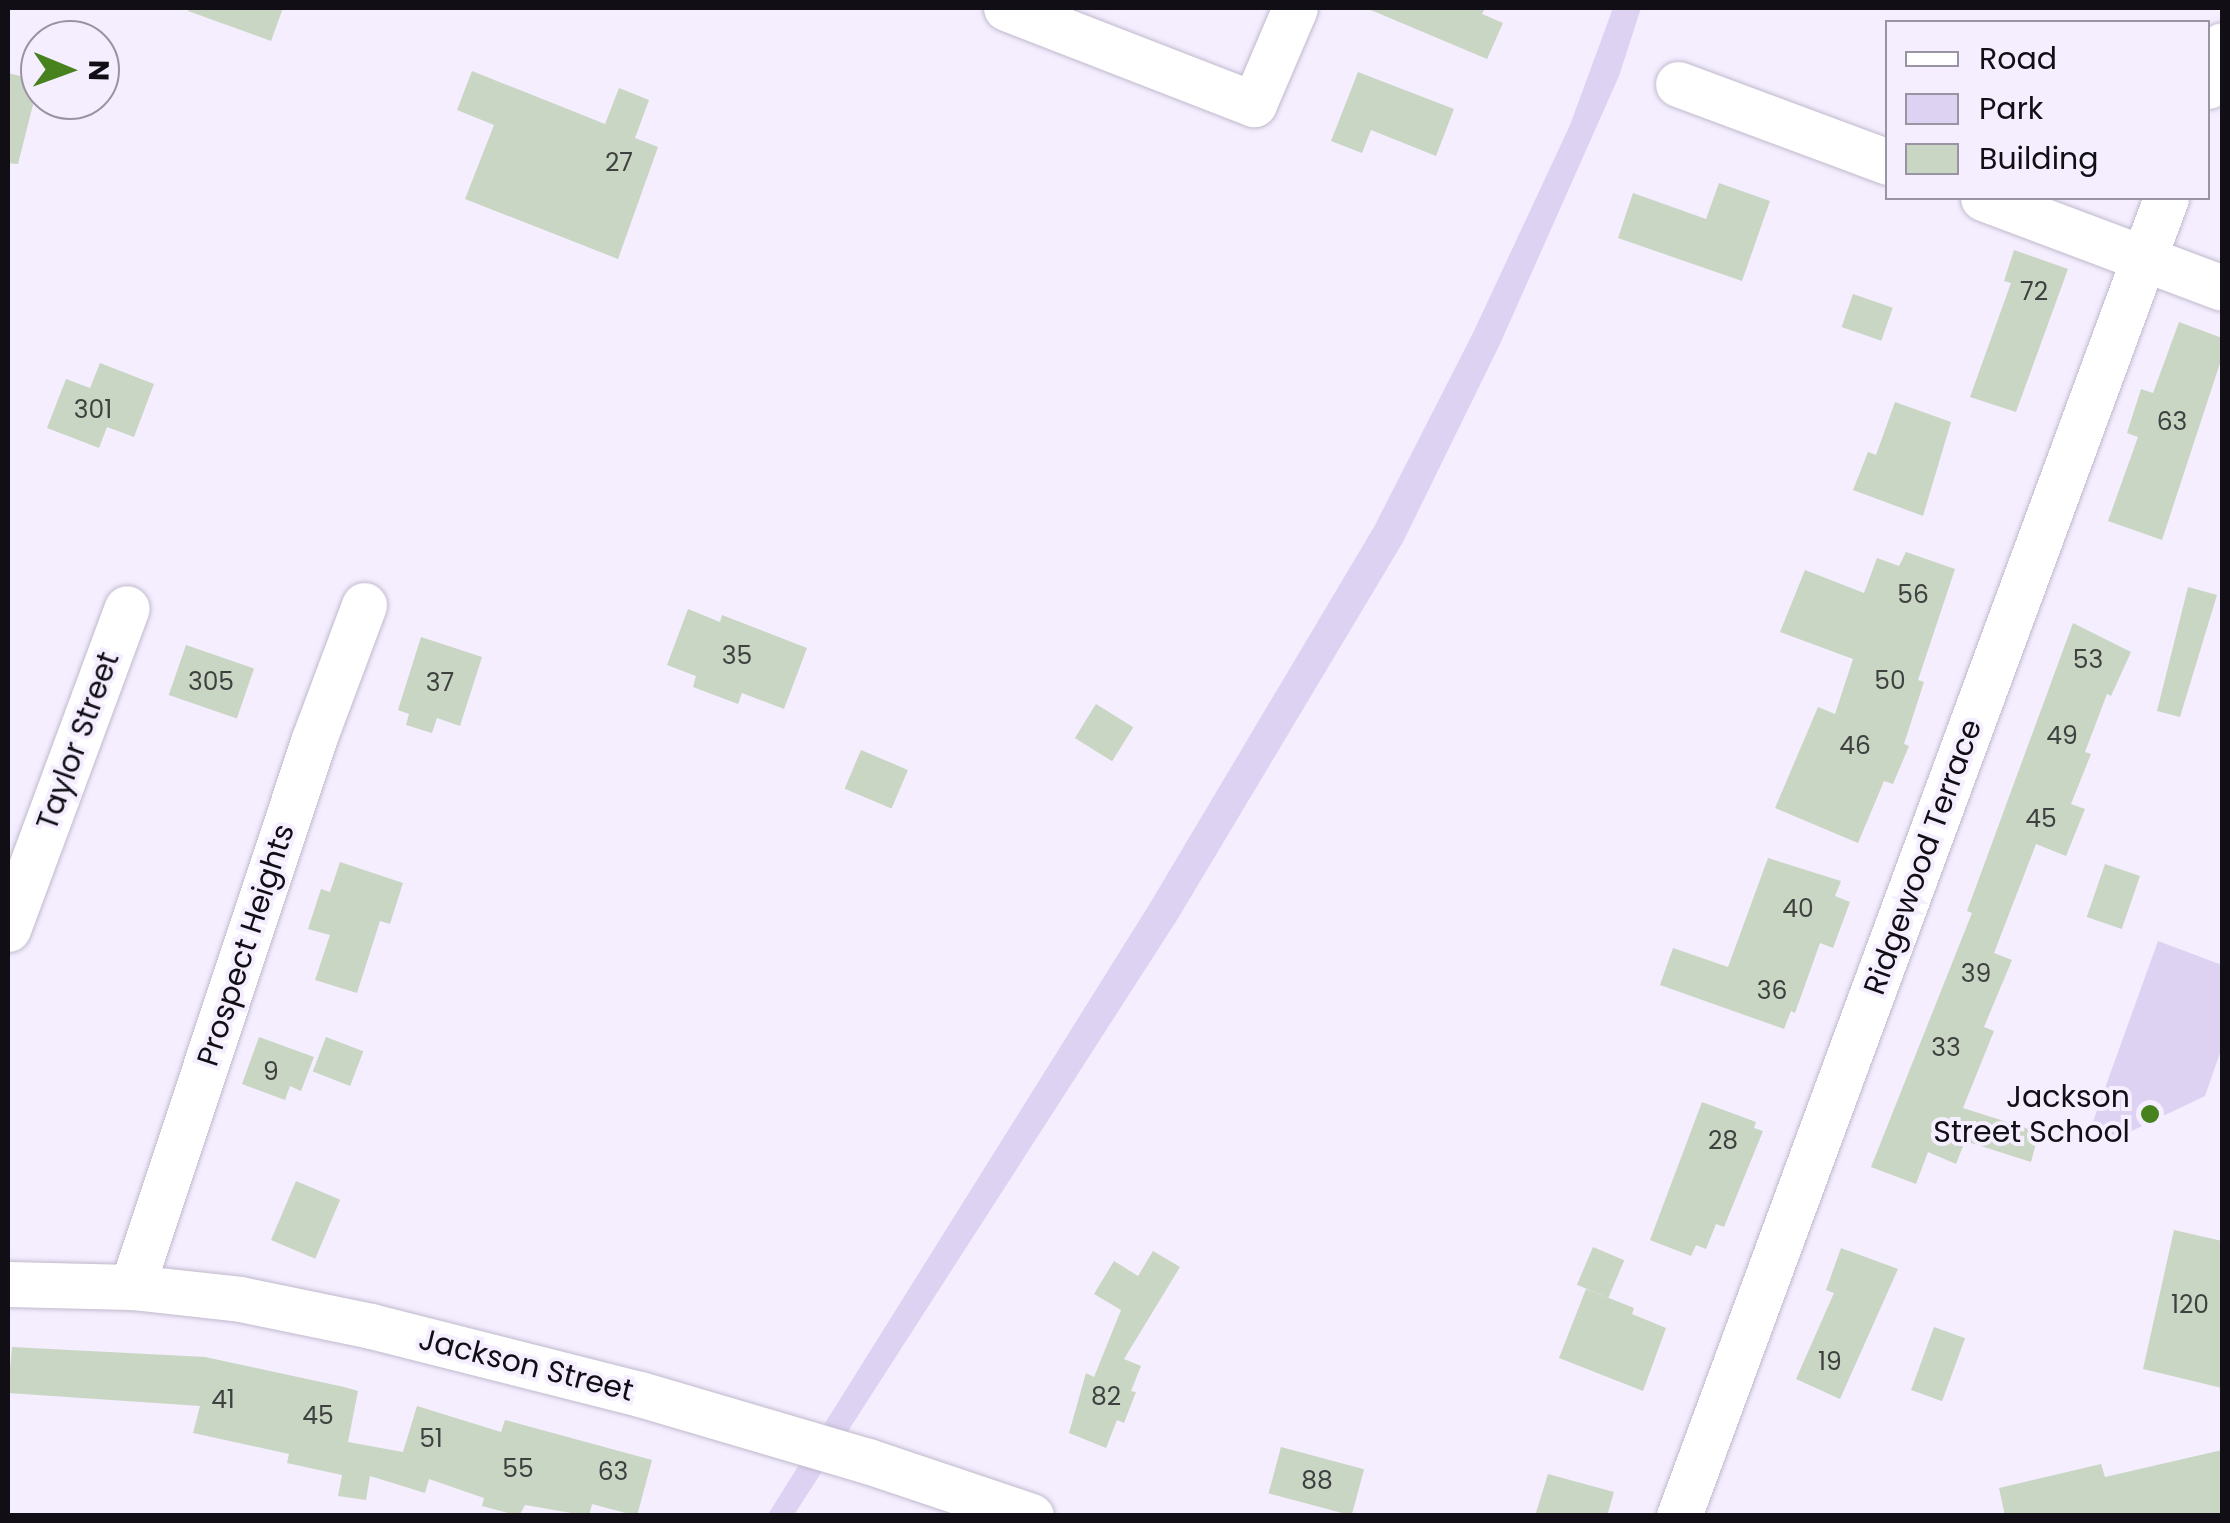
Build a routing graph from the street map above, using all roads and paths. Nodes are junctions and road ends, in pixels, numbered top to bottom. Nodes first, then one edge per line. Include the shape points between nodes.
1 (1006, 8) edge
2 (1295, 8) edge
3 (2222, 45) edge
4 (2210, 80) edge
5 (1678, 84) dead end
6 (1885, 161) edge
7 (1987, 200) edge
8 (2165, 200) edge
9 (2144, 258) junction
10 (2222, 288) edge
11 (364, 605) dead end
12 (127, 608) dead end
13 (8, 930) edge
14 (8, 1284) edge
15 (132, 1287) junction
16 (1031, 1516) edge
17 (1679, 1516) edge

1 - 2 street via 1254,104
3 - 4 street
5 - 6 street
7 - 9 street
8 - 9 street, Ridgewood Terrace
9 - 10 street
9 - 17 street, Ridgewood Terrace
11 - 15 street, Prospect Heights
12 - 13 street, Taylor Street
14 - 15 street, Jackson Street
15 - 16 street, Jackson Street via 240,1299 371,1326 788,1437

